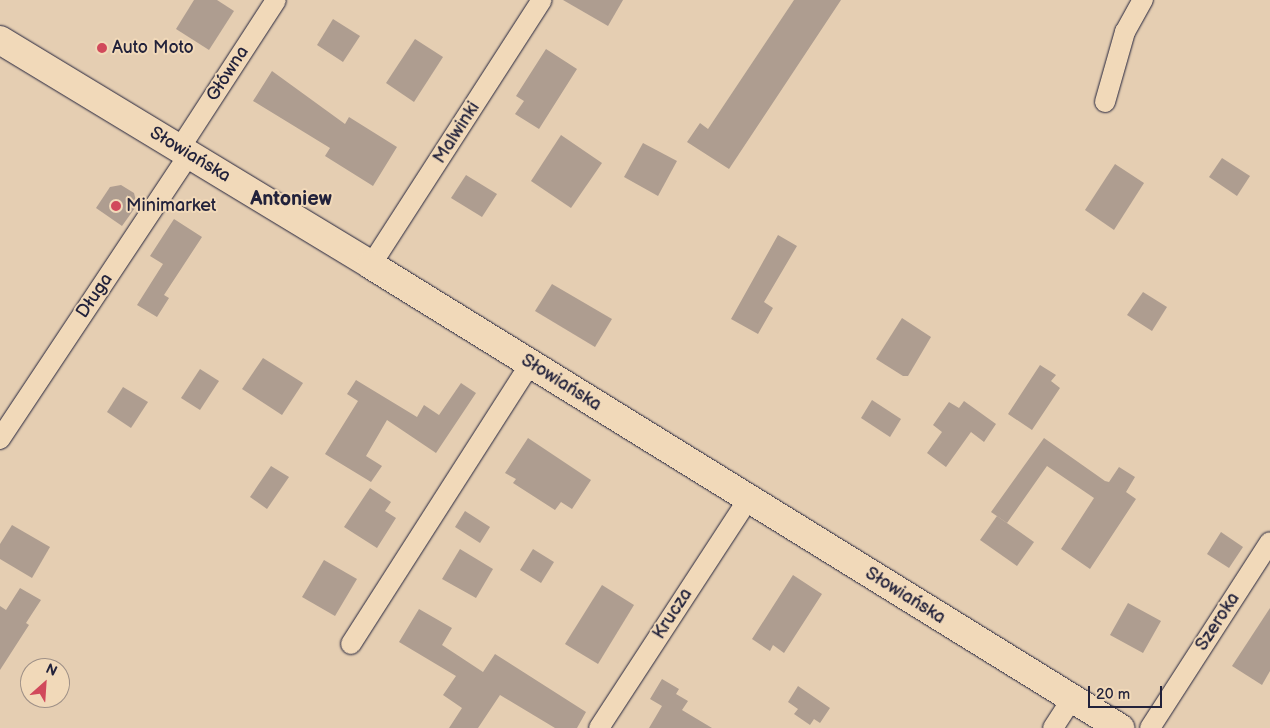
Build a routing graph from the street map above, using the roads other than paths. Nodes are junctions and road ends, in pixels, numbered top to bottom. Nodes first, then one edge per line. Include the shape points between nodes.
1 (276, 0) edge
2 (542, 0) edge
3 (1143, 0) edge
4 (0, 40) edge
5 (1105, 102) dead end
6 (184, 151) junction
7 (371, 265) junction
8 (530, 364) junction
9 (0, 439) edge
10 (748, 500) junction
11 (1270, 542) edge
12 (351, 644) dead end
13 (1072, 699) junction
14 (599, 728) edge
15 (1052, 728) edge
16 (1120, 728) edge
17 (1150, 728) edge

1 - 6 street, Główna
2 - 7 street, Malwinki
3 - 5 street via 1126,32
4 - 6 street, Słowiańska
6 - 7 street, Słowiańska
6 - 9 street, Długa
7 - 8 street, Słowiańska
8 - 10 street, Słowiańska
8 - 12 street
10 - 13 street, Słowiańska
10 - 14 street, Krucza
11 - 17 street, Szeroka
13 - 15 street
13 - 16 street, Słowiańska

